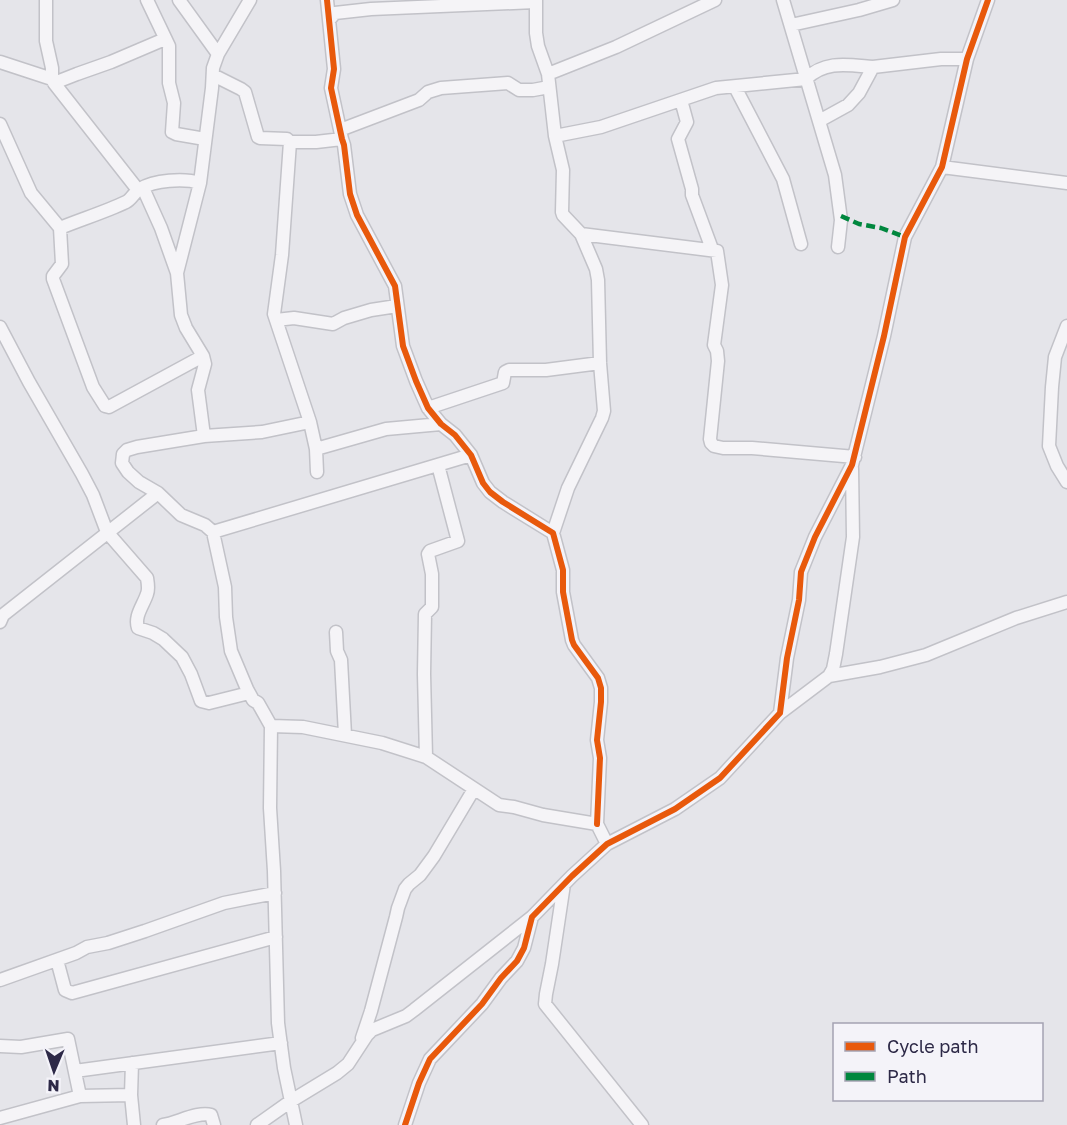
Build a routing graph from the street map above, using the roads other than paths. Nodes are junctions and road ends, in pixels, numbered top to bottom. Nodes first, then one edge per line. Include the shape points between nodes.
1 (46, 0) edge
2 (147, 0) edge
3 (179, 0) edge
4 (250, 0) edge
5 (327, 0) edge
6 (715, 0) edge
7 (783, 0) edge
8 (893, 0) edge
9 (988, 0) edge
10 (536, 1) edge
11 (330, 20) junction
12 (791, 25) junction
13 (165, 39) junction
14 (218, 54) junction
15 (967, 59) junction
16 (0, 62) edge
17 (873, 67) junction
18 (548, 74) junction
19 (213, 75) junction
20 (806, 80) junction
21 (53, 81) junction
22 (549, 87) junction
23 (735, 87) junction
24 (681, 100) junction
25 (819, 121) junction
26 (0, 124) edge
27 (341, 134) junction
28 (555, 136) junction
29 (205, 139) junction
30 (290, 142) junction
31 (942, 167) junction
32 (200, 183) junction
33 (1067, 183) edge
34 (141, 189) junction
35 (60, 228) junction
36 (581, 234) junction
37 (801, 244) dead end
38 (838, 247) dead end
39 (712, 249) junction
40 (177, 273) junction
41 (397, 306) junction
42 (276, 320) junction
43 (1067, 326) edge
44 (0, 327) edge
45 (203, 356) junction
46 (600, 363) junction
47 (428, 408) junction
48 (310, 422) junction
49 (441, 424) junction
50 (204, 436) junction
51 (316, 449) junction
52 (471, 455) junction
53 (854, 461) junction
54 (438, 465) junction
55 (317, 472) dead end
56 (1067, 482) edge
57 (158, 493) junction
58 (107, 532) junction
59 (213, 532) junction
60 (553, 533) junction
61 (1067, 602) edge
62 (0, 622) edge
63 (336, 632) dead end
64 (829, 676) junction
65 (249, 693) junction
66 (780, 713) junction
67 (271, 726) junction
68 (345, 735) junction
69 (426, 757) junction
70 (474, 789) junction
71 (597, 824) junction
72 (608, 844) junction
73 (564, 884) junction
74 (275, 893) junction
75 (532, 917) junction
76 (276, 937) junction
77 (57, 960) junction
78 (0, 980) edge
79 (281, 1043) junction
80 (0, 1046) edge
81 (358, 1049) junction
82 (132, 1063) junction
83 (75, 1071) junction
84 (131, 1095) junction
85 (80, 1096) junction
86 (291, 1101) junction
87 (0, 1118) edge
88 (134, 1125) edge
89 (163, 1125) edge
90 (214, 1125) edge
91 (257, 1125) edge
92 (296, 1125) edge
93 (405, 1125) edge
94 (642, 1125) edge

1 - 21 street via 46,45
2 - 13 street
3 - 14 street
4 - 14 street
5 - 11 street
6 - 18 street
7 - 12 street
8 - 12 street
9 - 15 street
10 - 11 street via 371,9 335,13
10 - 18 street via 538,46
11 - 27 street via 334,69 331,88
12 - 20 street
13 - 21 street
13 - 29 street via 174,103 172,132
14 - 19 street
15 - 17 street
15 - 31 street
16 - 21 street
17 - 20 street via 838,64 813,72
17 - 25 street via 848,105
18 - 22 street
19 - 29 street
19 - 30 street via 245,92 260,138
20 - 23 street
20 - 25 street
21 - 34 street
22 - 27 street via 519,90 508,83 441,88
22 - 28 street
23 - 24 street via 716,88
23 - 37 street via 783,178
24 - 28 street via 601,127
24 - 39 street via 687,122 678,139 692,195
25 - 38 street via 835,175 841,220
26 - 35 street via 31,193
27 - 30 street via 316,142
27 - 41 street via 350,194 395,286
28 - 36 street via 563,170 562,212
29 - 32 street
30 - 42 street
31 - 33 street
31 - 53 street via 905,237
32 - 34 street via 171,180
32 - 40 street
34 - 35 street via 129,201
34 - 40 street via 161,228
35 - 45 street via 62,264 52,279 93,387 105,406
36 - 39 street
36 - 46 street via 598,280
39 - 53 street via 718,253 722,285 714,345 718,361 711,443 723,448
40 - 45 street via 181,315
41 - 42 street via 371,310 333,324 294,318
41 - 47 street via 404,346
42 - 48 street
43 - 56 street via 1055,357 1049,446
44 - 58 street via 93,495
45 - 50 street via 205,364 198,390
46 - 47 street via 509,370 503,383
46 - 60 street via 604,411 568,488
47 - 49 street
48 - 50 street via 262,432
48 - 51 street
49 - 51 street via 386,429
49 - 52 street
50 - 57 street via 137,447 123,454 122,463 128,472
51 - 55 street
52 - 54 street
52 - 60 street via 490,492
53 - 64 street via 853,537 836,654
53 - 66 street via 801,572
54 - 59 street
54 - 69 street via 458,540 428,554 432,607 425,614
57 - 58 street
57 - 59 street via 181,515
58 - 62 street via 3,615
58 - 65 street via 147,578 138,628 163,639 182,657 201,701 209,703
59 - 65 street via 225,587 231,651
60 - 71 street via 563,570 562,592 572,640 601,688
61 - 64 street via 926,655
63 - 68 street
64 - 66 street
65 - 67 street
66 - 72 street via 720,778 675,809
67 - 68 street
67 - 74 street
68 - 69 street
69 - 70 street
70 - 71 street via 503,807
70 - 81 street via 434,856 405,889
71 - 72 street
72 - 73 street
73 - 75 street
73 - 94 street via 546,1004
74 - 76 street
74 - 77 street via 224,903
75 - 81 street via 406,1016 372,1030
75 - 93 street via 517,961 430,1059
76 - 77 street via 72,993 65,990
76 - 79 street
77 - 78 street
79 - 82 street
79 - 86 street
80 - 83 street via 21,1047 68,1039
81 - 86 street via 337,1073
82 - 83 street
82 - 84 street
83 - 85 street
84 - 85 street
84 - 88 street
85 - 87 street
86 - 91 street
86 - 92 street
89 - 90 street via 204,1114 211,1115

